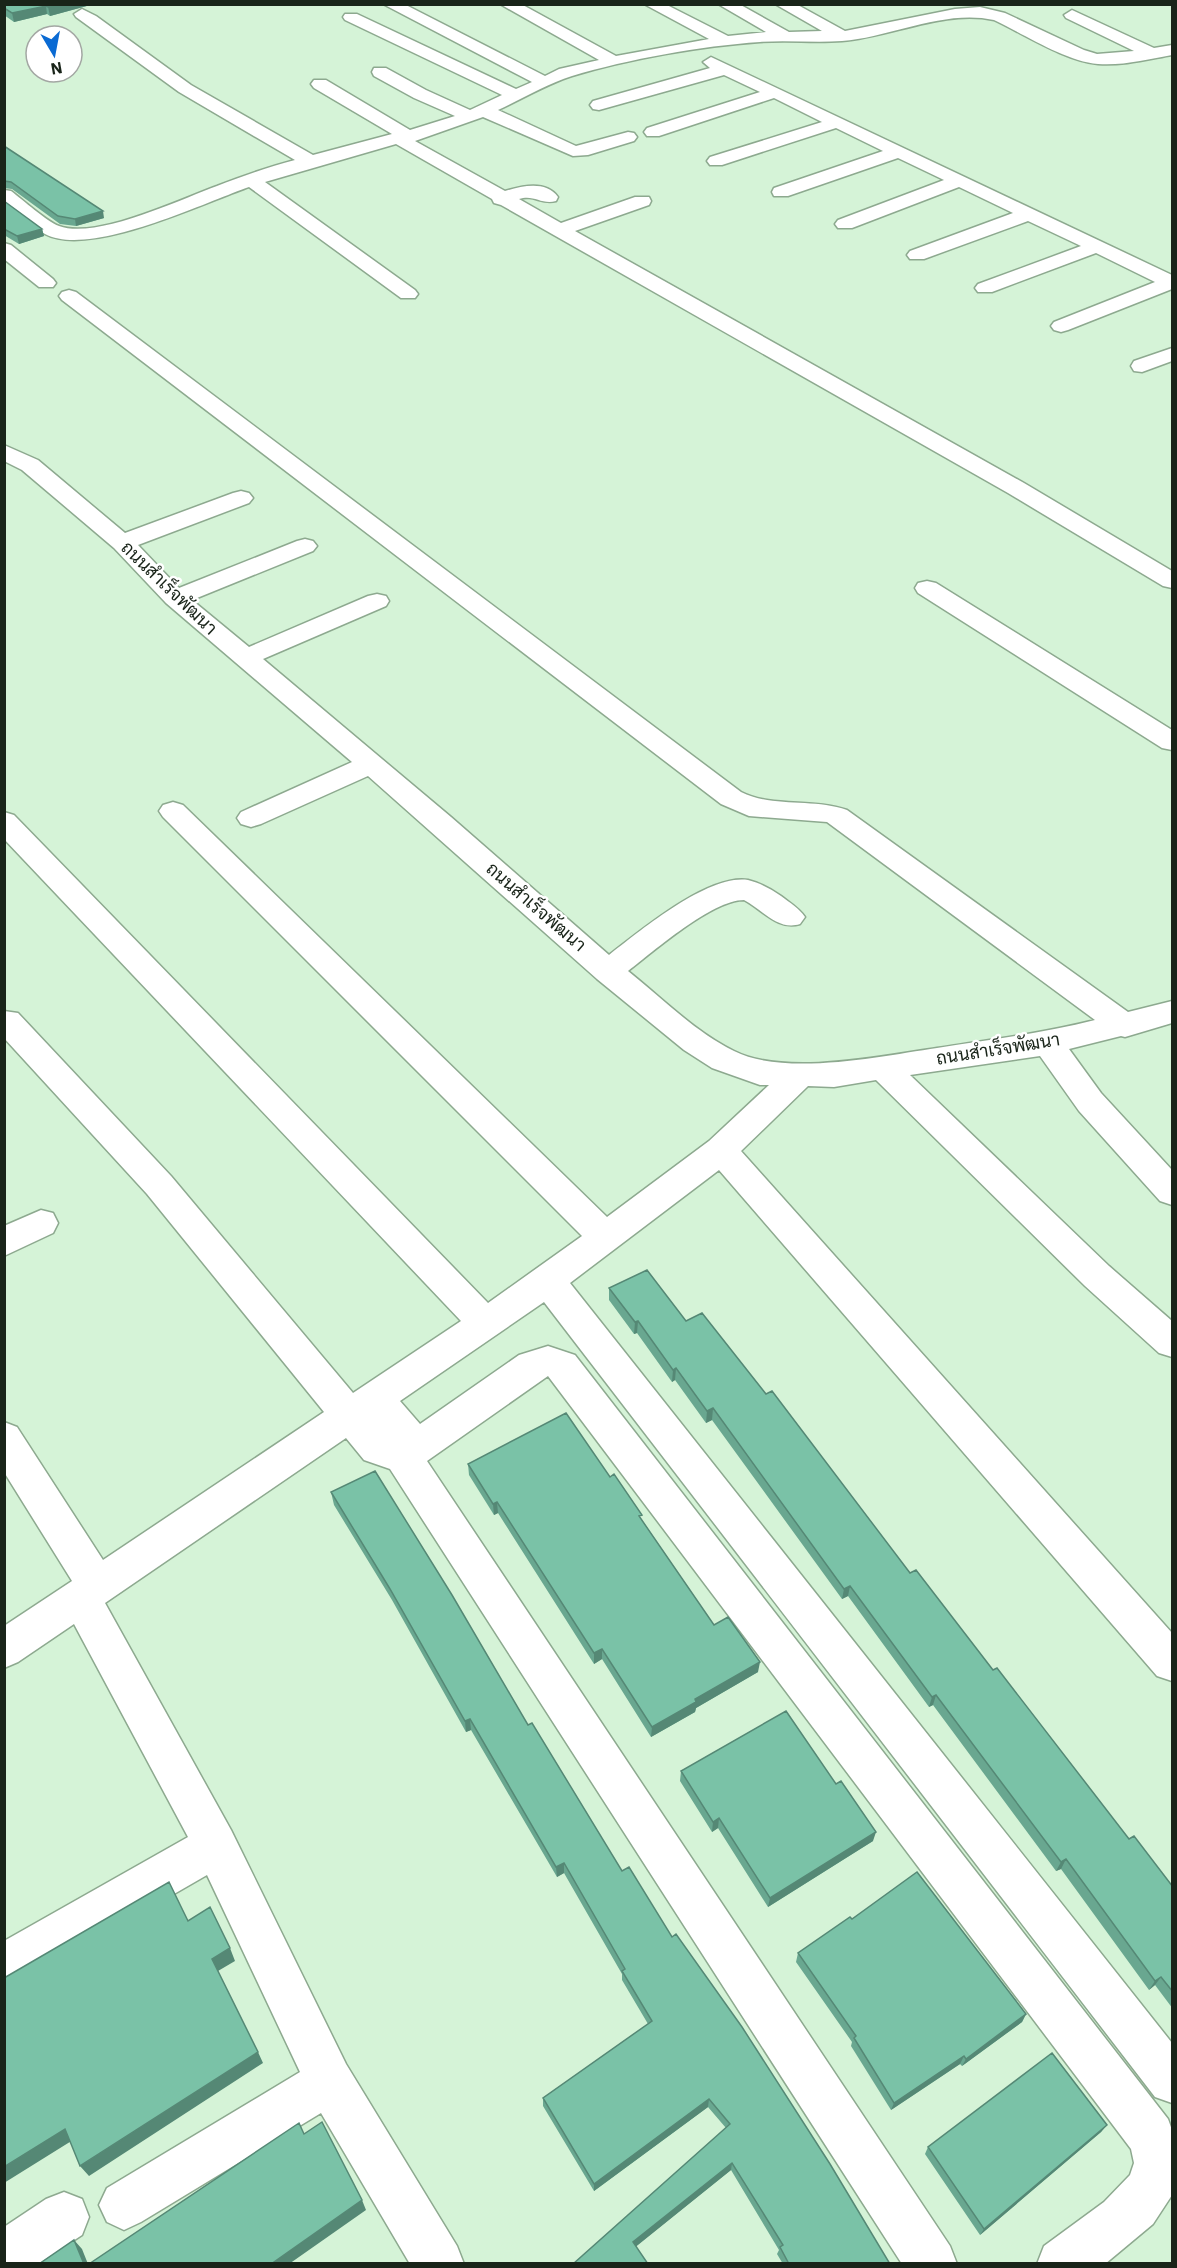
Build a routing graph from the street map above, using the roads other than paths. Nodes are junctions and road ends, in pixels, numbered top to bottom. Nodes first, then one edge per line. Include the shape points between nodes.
1 (391, 4) edge
2 (508, 4) edge
3 (652, 4) edge
4 (726, 4) edge
5 (783, 4) edge
6 (919, 4) edge
7 (978, 8) edge
8 (82, 14) dead end
9 (1072, 15) dead end
10 (351, 17) dead end
11 (944, 17) junction
12 (843, 36) junction
13 (789, 38) junction
14 (726, 41) junction
15 (1173, 50) edge
16 (1152, 53) junction
17 (612, 61) junction
18 (380, 72) dead end
19 (543, 81) junction
20 (320, 84) dead end
21 (773, 93) junction
22 (514, 95) junction
23 (599, 105) dead end
24 (476, 113) junction
25 (835, 123) junction
26 (653, 132) dead end
27 (628, 137) dead end
28 (404, 138) junction
29 (898, 152) junction
30 (716, 161) dead end
31 (312, 162) junction
32 (250, 180) junction
33 (959, 181) junction
34 (781, 192) dead end
35 (4, 195) edge
36 (549, 197) dead end
37 (501, 199) junction
38 (642, 201) dead end
39 (1029, 214) junction
40 (845, 224) dead end
41 (558, 230) junction
42 (24, 239) edge
43 (1098, 246) junction
44 (4, 247) edge
45 (917, 255) dead end
46 (1173, 282) edge
47 (46, 283) dead end
48 (985, 288) dead end
49 (408, 294) dead end
50 (69, 296) dead end
51 (1061, 326) dead end
52 (1173, 354) edge
53 (1142, 366) dead end
54 (4, 452) edge
55 (241, 498) dead end
56 (122, 543) junction
57 (305, 546) dead end
58 (1173, 581) edge
59 (927, 588) dead end
60 (175, 598) junction
61 (377, 601) dead end
62 (245, 657) junction
63 (1173, 742) edge
64 (371, 764) junction
65 (173, 811) dead end
66 (251, 818) dead end
67 (4, 821) edge
68 (790, 918) dead end
69 (608, 971) junction
70 (1173, 1012) edge
71 (7, 1021) dead end
72 (1125, 1026) junction
73 (1048, 1042) junction
74 (883, 1068) junction
75 (800, 1075) junction
76 (721, 1150) junction
77 (1173, 1192) edge
78 (41, 1223) dead end
79 (606, 1238) junction
80 (4, 1242) edge
81 (548, 1281) junction
82 (486, 1324) junction
83 (1173, 1342) edge
84 (362, 1407) junction
85 (4, 1438) edge
86 (403, 1456) junction
87 (90, 1592) junction
88 (4, 1649) edge
89 (1173, 1662) edge
90 (216, 1845) junction
91 (7, 1965) dead end
92 (1173, 2080) edge
93 (329, 2081) junction
94 (124, 2205) dead end
95 (63, 2217) dead end
96 (4, 2257) edge
97 (439, 2264) edge
98 (932, 2264) edge
99 (1062, 2264) edge

1 - 19 street
2 - 17 street
3 - 14 street
4 - 13 street
5 - 12 street
6 - 11 street
7 - 11 street
7 - 16 street via 1096,59
8 - 31 street via 226,114
9 - 16 street
10 - 22 street
11 - 12 street
12 - 13 street
13 - 14 street
14 - 17 street
15 - 16 street
17 - 19 street
18 - 24 street via 420,94
19 - 22 street
20 - 28 street
21 - 23 street via 718,66
21 - 25 street
21 - 26 street
22 - 24 street
24 - 27 street via 573,151
24 - 28 street
25 - 29 street
25 - 30 street
28 - 31 street
28 - 37 street
29 - 33 street
29 - 34 street
31 - 32 street
32 - 35 street via 175,210 87,233 52,231
32 - 49 street
33 - 39 street
33 - 40 street
36 - 37 street via 529,190
37 - 41 street
38 - 41 street
39 - 43 street
39 - 45 street
41 - 58 street
42 - 44 street
43 - 46 street
43 - 48 street
44 - 47 street
46 - 51 street
50 - 72 street via 731,798 749,807 837,816
52 - 53 street
54 - 56 street, ถนนสำเร็จพัฒนา via 30,465
55 - 56 street
56 - 60 street, ถนนสำเร็จพัฒนา
57 - 60 street
59 - 63 street
60 - 62 street, ถนนสำเร็จพัฒนา
61 - 62 street
62 - 64 street, ถนนสำเร็จพัฒนา
64 - 66 street
64 - 69 street, ถนนสำเร็จพัฒนา
65 - 79 street
67 - 82 street
68 - 69 street via 747,890 718,893
69 - 75 street, ถนนสำเร็จพัฒนา via 723,1060 760,1073
70 - 72 street, ถนนสำเร็จพัฒนา
71 - 84 street
72 - 73 street, ถนนสำเร็จพัฒนา
73 - 74 street, ถนนสำเร็จพัฒนา
73 - 77 street via 1090,1102
74 - 75 street, ถนนสำเร็จพัฒนา
74 - 83 street via 1097,1276
75 - 76 street
76 - 79 street
76 - 89 street
78 - 80 street
79 - 81 street
81 - 82 street
81 - 92 street
82 - 84 street
84 - 86 street via 377,1448
84 - 87 street
85 - 87 street
86 - 98 street
86 - 99 street via 532,1365 548,1361 562,1366 1150,2136 1158,2163 1140,2204
87 - 88 street
87 - 90 street
90 - 91 street
90 - 93 street
93 - 94 street
93 - 97 street
95 - 96 street

